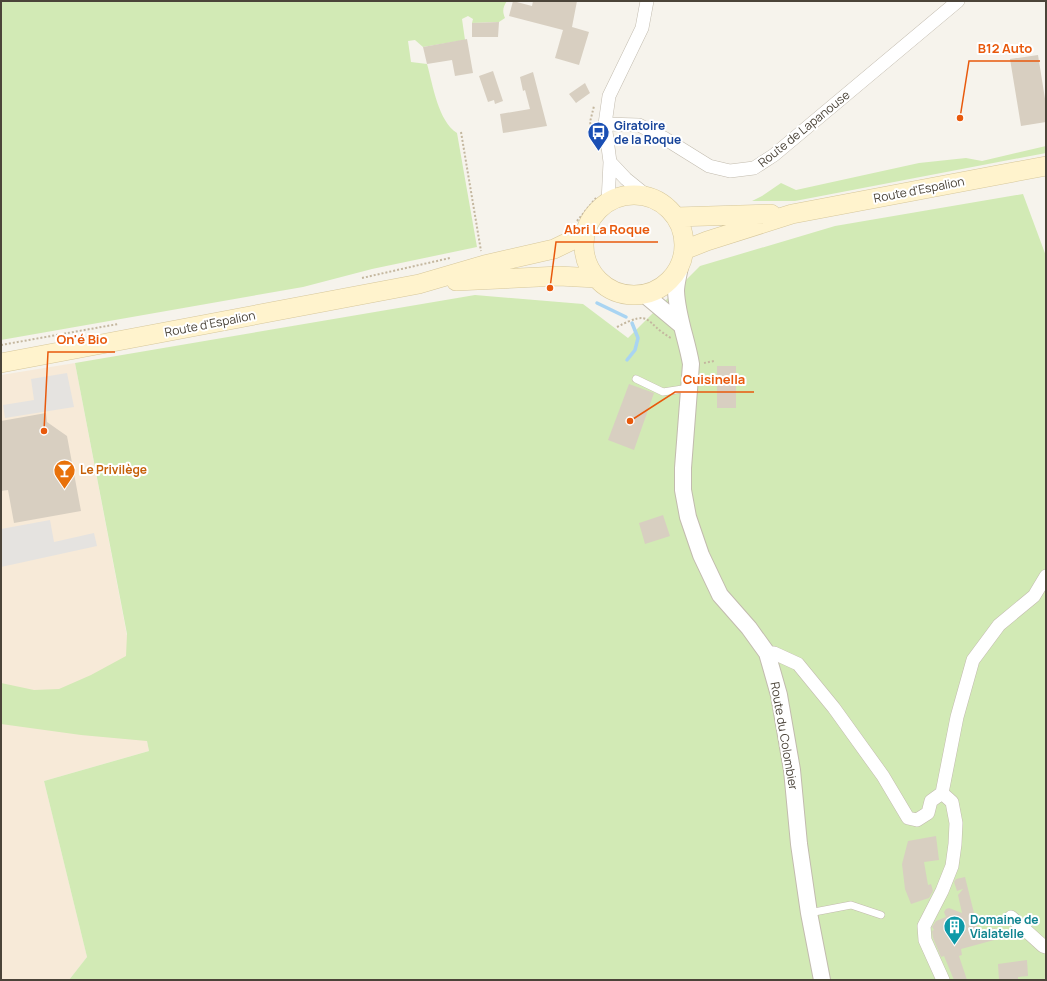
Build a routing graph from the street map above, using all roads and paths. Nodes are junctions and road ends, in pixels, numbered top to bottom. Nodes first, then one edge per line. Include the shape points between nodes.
1 (647, 1) edge
2 (958, 1) edge
3 (590, 118) dead end
4 (604, 124) junction
5 (461, 132) dead end
6 (593, 136) dead end
7 (610, 162) junction
8 (1046, 166) edge
9 (647, 196) junction
10 (603, 198) junction
11 (792, 214) junction
12 (676, 217) junction
13 (580, 228) junction
14 (476, 252) dead end
15 (456, 257) dead end
16 (682, 258) junction
17 (362, 278) dead end
18 (596, 278) junction
19 (419, 284) junction
20 (644, 294) junction
21 (124, 323) dead end
22 (681, 325) junction
23 (617, 327) dead end
24 (1, 345) edge
25 (688, 347) junction
26 (1, 363) edge
27 (636, 379) dead end
28 (689, 388) junction
29 (1046, 576) edge
30 (767, 653) junction
31 (942, 793) junction
32 (809, 913) junction
33 (882, 914) dead end
34 (1011, 917) dead end
35 (1046, 947) edge
36 (822, 980) edge
37 (943, 980) edge

1 - 4 street via 642,28 608,96
2 - 4 street, Route de Lapanouse via 774,155 754,168 730,171 709,166 639,126
3 - 6 path
4 - 7 street
5 - 14 path via 481,251
7 - 9 street
7 - 10 street
8 - 11 main road, Route d'Espalion
9 - 10 main road via 637,194
9 - 12 main road via 664,204
10 - 13 main road via 600,208 588,224
10 - 13 path via 595,199
11 - 12 main road, Route d'Espalion
11 - 16 main road, Route d'Espalion via 707,241
12 - 16 main road via 683,233
13 - 18 main road via 589,266
13 - 19 main road, Route d'Espalion via 554,249
15 - 17 path
16 - 20 main road via 669,281 653,292
16 - 22 street, Route du Colombier via 676,290
18 - 19 main road, Route d'Espalion via 559,276
18 - 20 main road via 618,293
19 - 26 main road, Route d'Espalion
20 - 22 street
21 - 24 path
22 - 25 street, Route du Colombier
23 - 25 path via 640,317 651,322 668,337
25 - 28 street, Route du Colombier via 691,364
27 - 28 lane via 663,392
28 - 30 street, Route du Colombier via 683,468 683,490 688,517 701,555 720,595
29 - 31 street via 1034,596 999,625 973,660 957,717
30 - 31 street via 774,653 798,664 834,708 883,776 908,818 917,820 928,813 932,801
30 - 32 street, Route du Colombier via 779,695 792,770
31 - 37 street via 952,802 956,844 952,866 924,926 925,940
32 - 33 lane via 851,905
32 - 36 street, Route du Colombier
34 - 35 street

